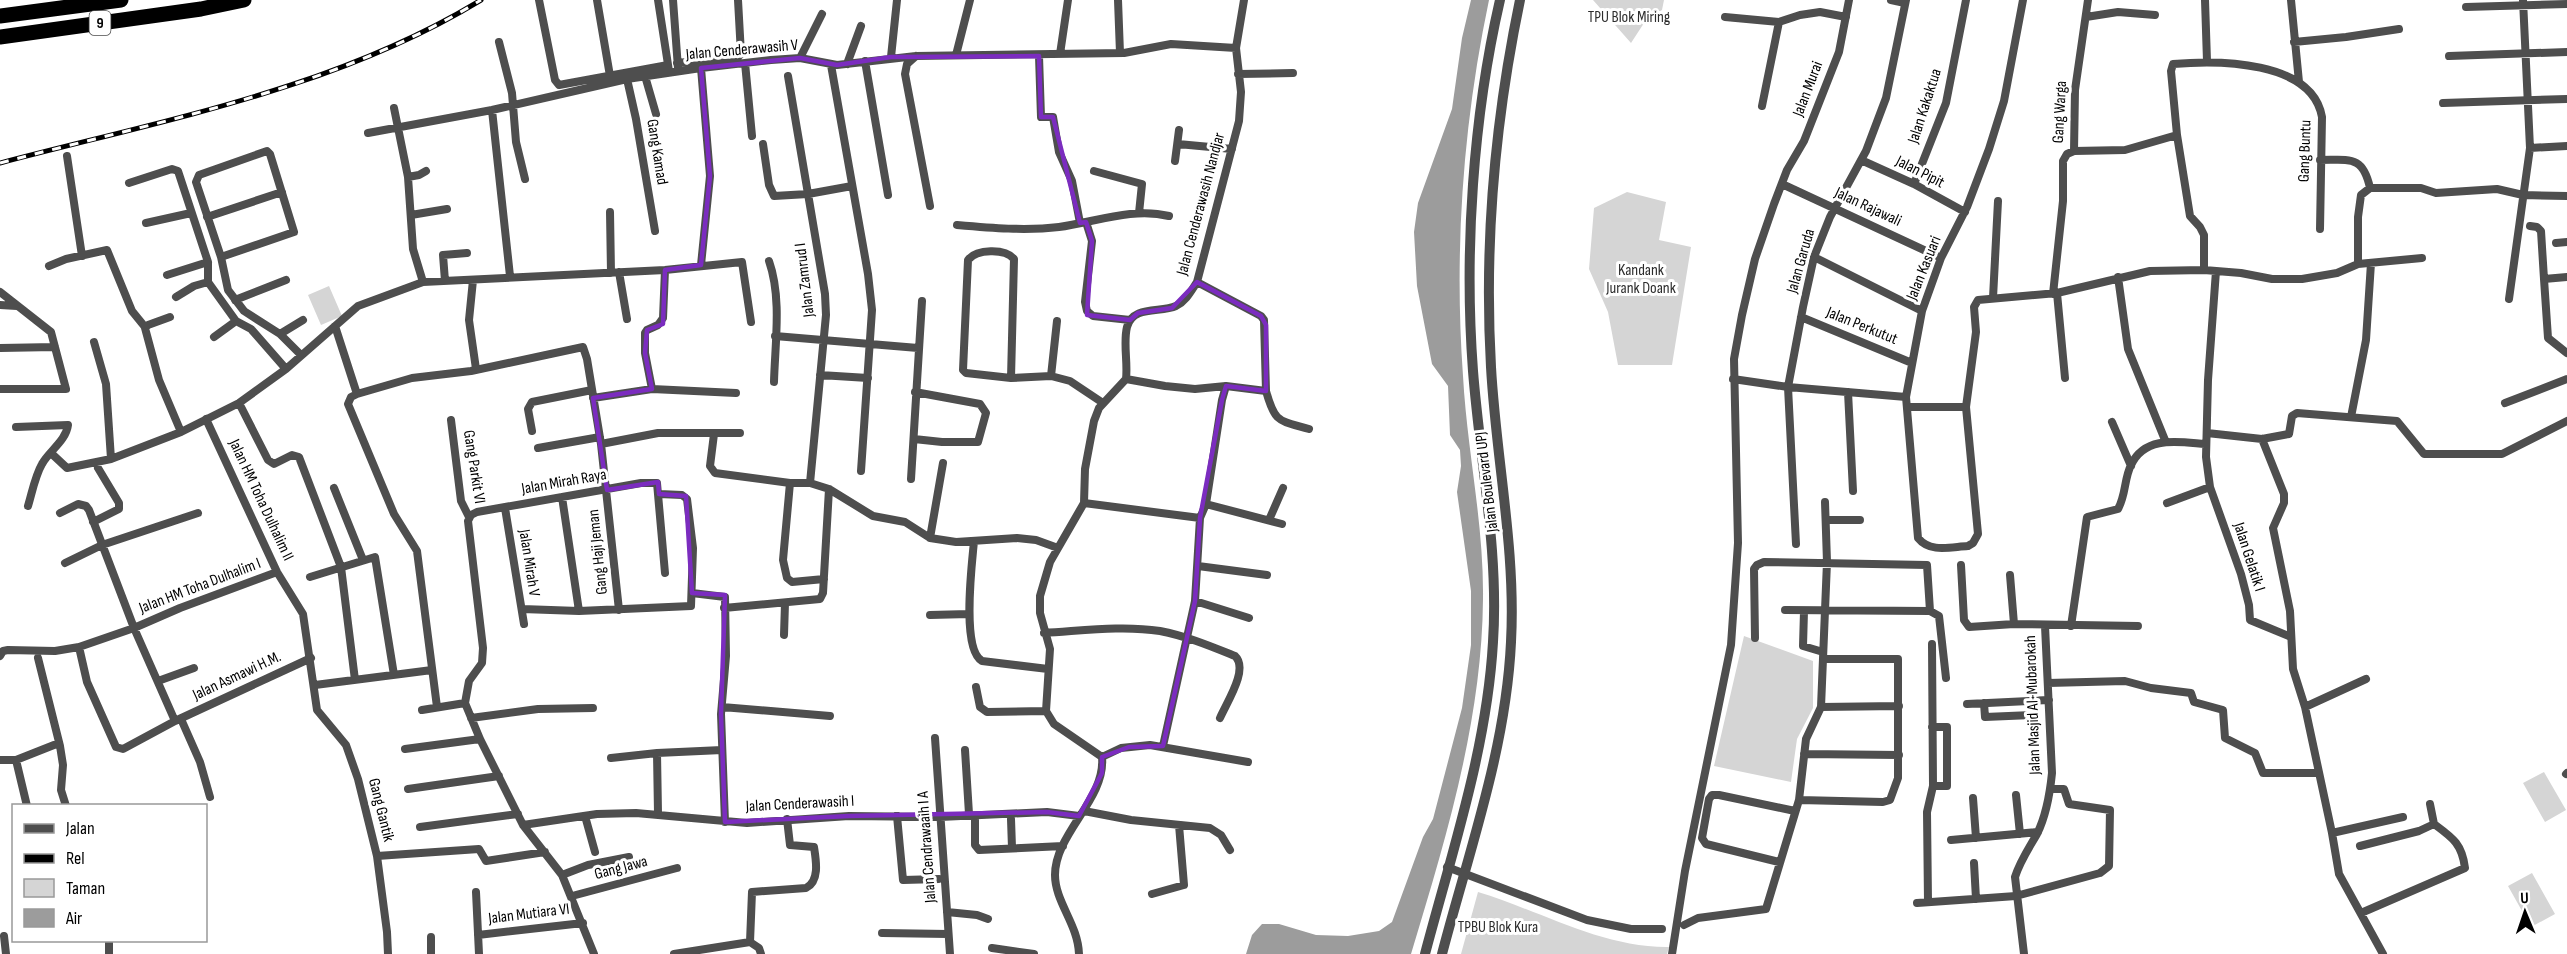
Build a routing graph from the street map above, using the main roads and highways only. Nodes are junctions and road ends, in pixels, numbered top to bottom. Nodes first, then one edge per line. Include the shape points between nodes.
1 (121, 0) edge
2 (244, 0) edge
3 (0, 16) edge
4 (0, 37) edge

1 - 3 highway, 9
2 - 4 highway, 9

